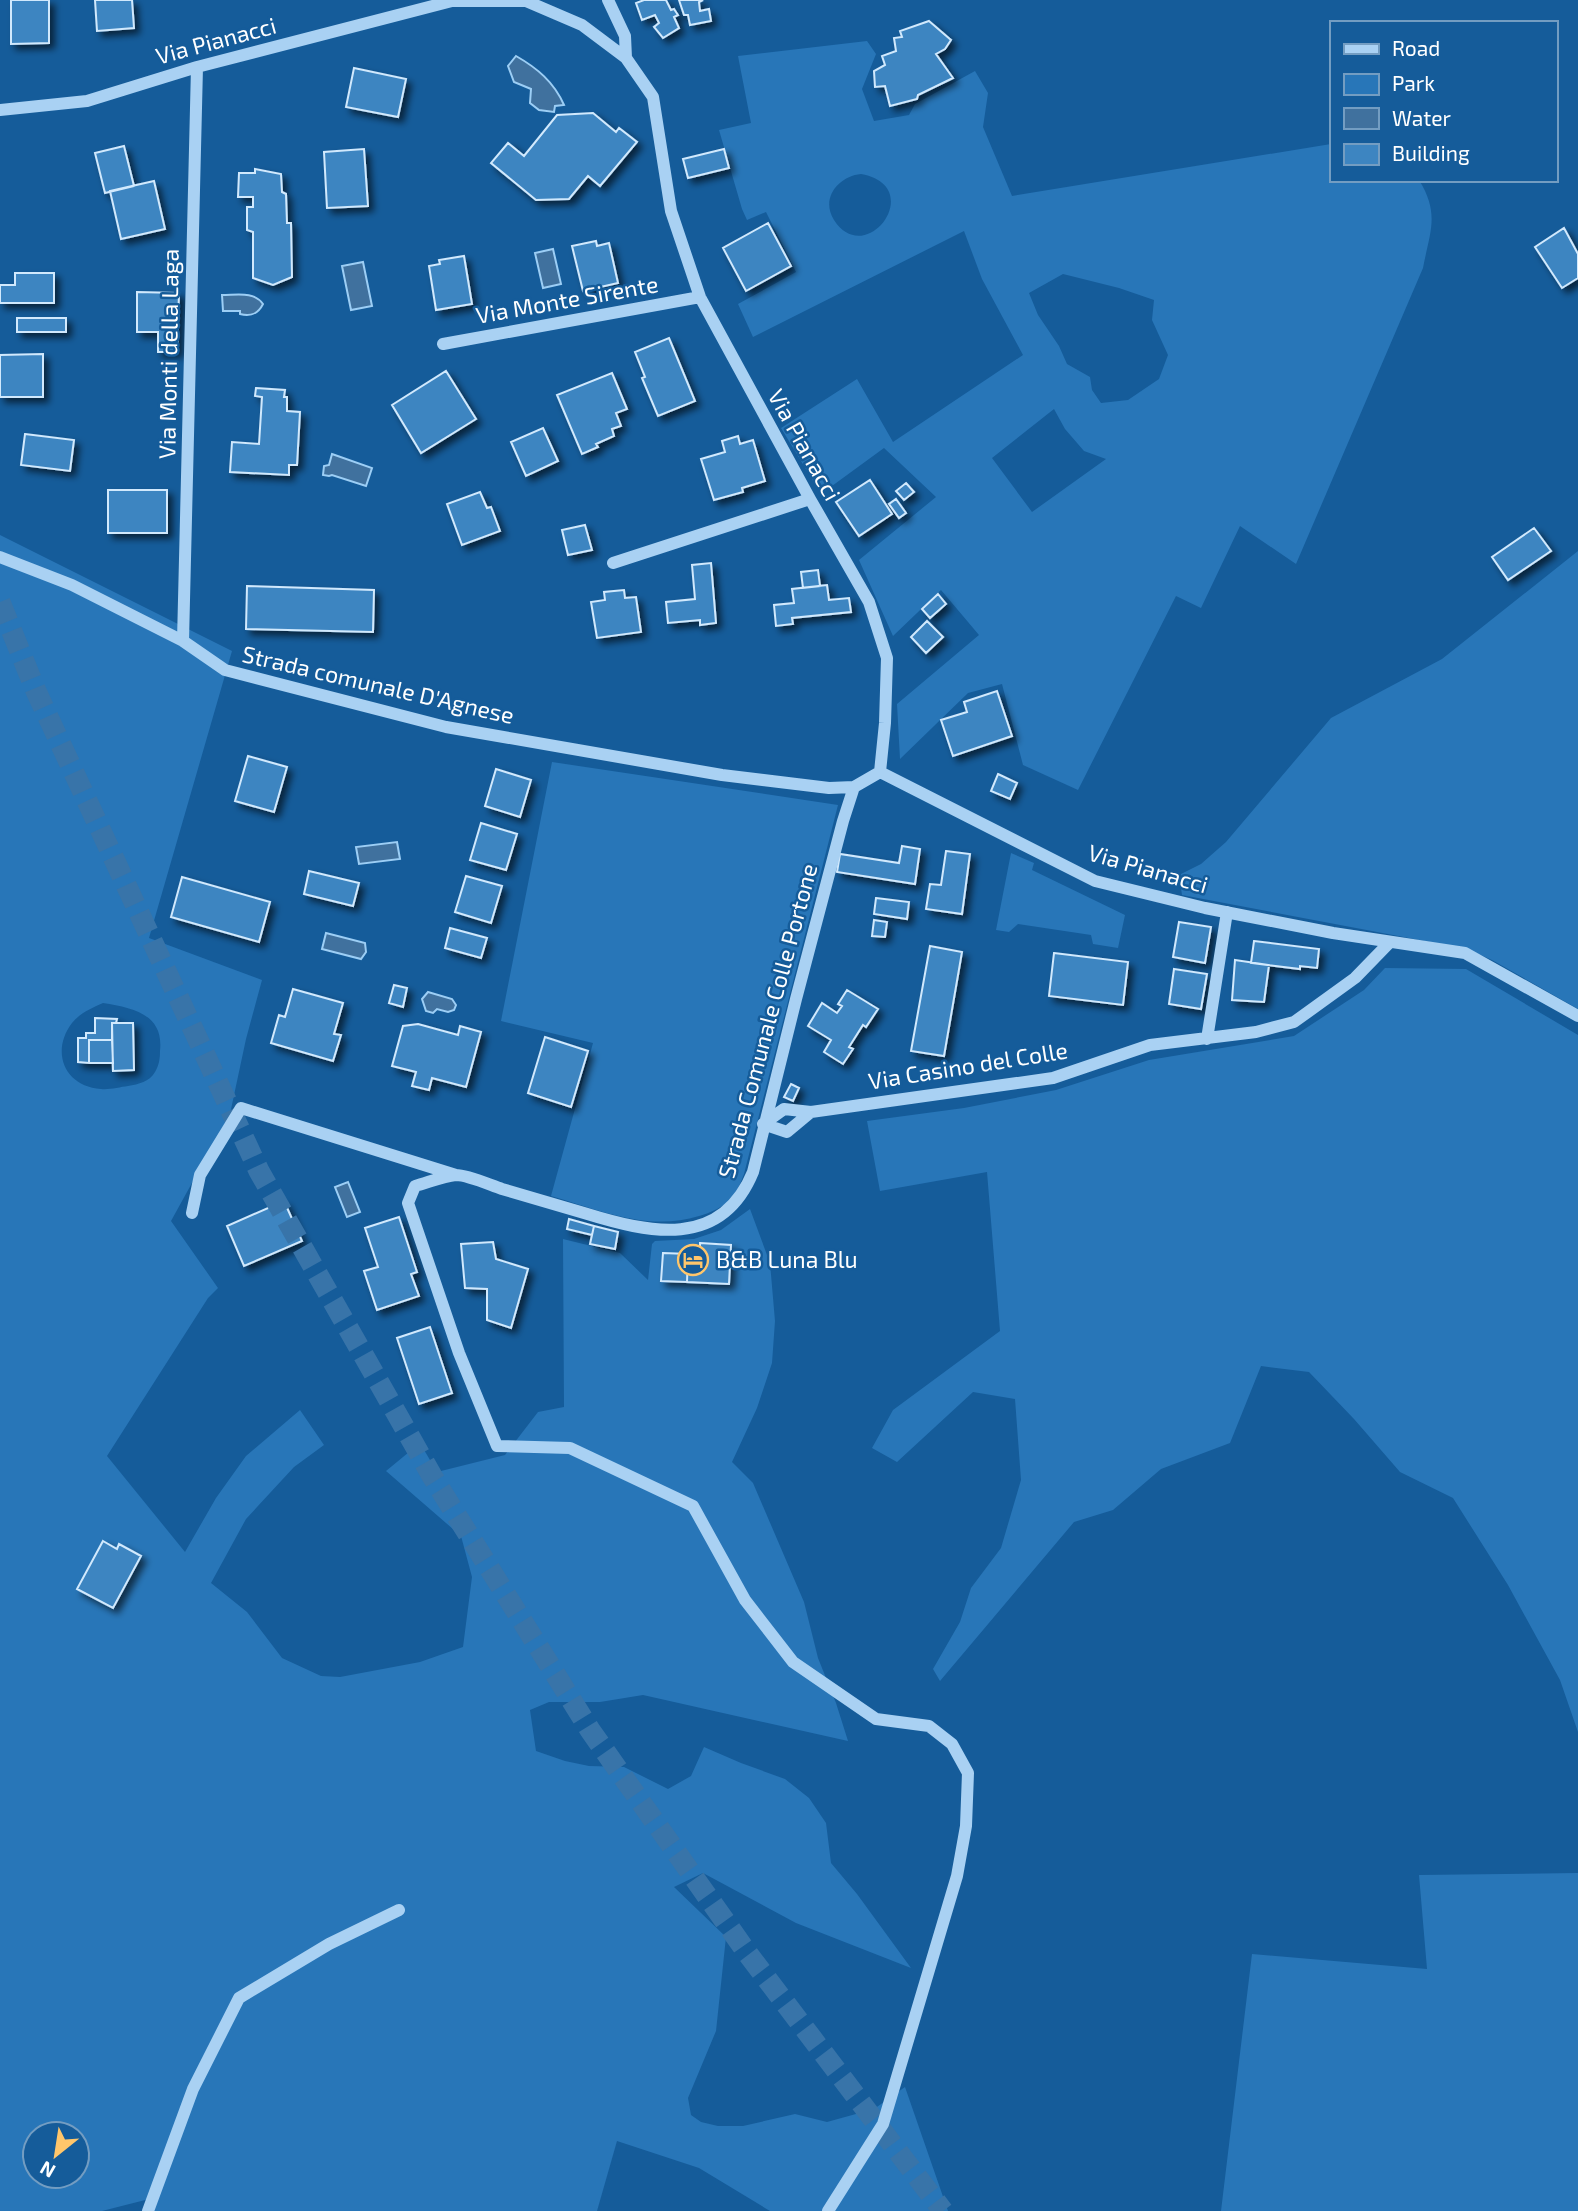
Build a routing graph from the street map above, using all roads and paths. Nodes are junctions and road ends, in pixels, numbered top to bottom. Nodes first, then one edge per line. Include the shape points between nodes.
1 (608, 0) edge
2 (626, 58) junction
3 (197, 67) junction
4 (0, 110) edge
5 (700, 297) junction
6 (443, 344) dead end
7 (810, 499) junction
8 (0, 557) edge
9 (613, 564) dead end
10 (183, 641) junction
11 (880, 772) junction
12 (854, 787) junction
13 (1227, 912) junction
14 (1391, 942) junction
15 (1578, 1016) edge
16 (1207, 1038) junction
17 (811, 1112) junction
18 (763, 1124) junction
19 (457, 1175) junction
20 (192, 1213) dead end
21 (398, 1910) dead end
22 (148, 2211) edge
23 (828, 2211) edge

1 - 2 street via 625,36
2 - 3 street, Via Pianacci via 582,25 526,1 452,1
2 - 5 street, Via Pianacci via 653,97 671,211
3 - 4 street, Via Pianacci via 87,101
3 - 10 street, Via Monti della Laga
5 - 6 street, Via Monte Sirente
5 - 7 street, Via Pianacci
7 - 9 street
7 - 11 street, Via Pianacci via 869,602 887,658
8 - 10 street, Strada comunale D'Agnese via 72,585
10 - 12 street, Strada comunale D'Agnese via 225,670 446,727 722,775
11 - 12 street
11 - 13 street, Via Pianacci via 1095,881
12 - 18 street, Strada Comunale Colle Portone
13 - 14 street, Via Pianacci
13 - 16 street
14 - 15 street, Via Pianacci via 1465,953
14 - 16 street, Via Casino del Colle via 1356,978 1294,1021 1256,1032
16 - 17 street, Via Casino del Colle via 1150,1045 1053,1079
17 - 18 street, Via Casino del Colle via 784,1109
17 - 18 street, Via Casino del Colle via 788,1132
18 - 19 street, Strada Comunale Colle Portone via 745,1191 719,1217 678,1231 640,1228
19 - 20 street, Strada Comunale Colle Portone via 241,1108 200,1175
19 - 23 street via 415,1186 408,1203 459,1353 497,1446 570,1448 692,1506 745,1601 793,1662 876,1719 929,1726 952,1744 968,1773 966,1826 957,1876 883,2124
21 - 22 street via 329,1944 239,1998 193,2089

